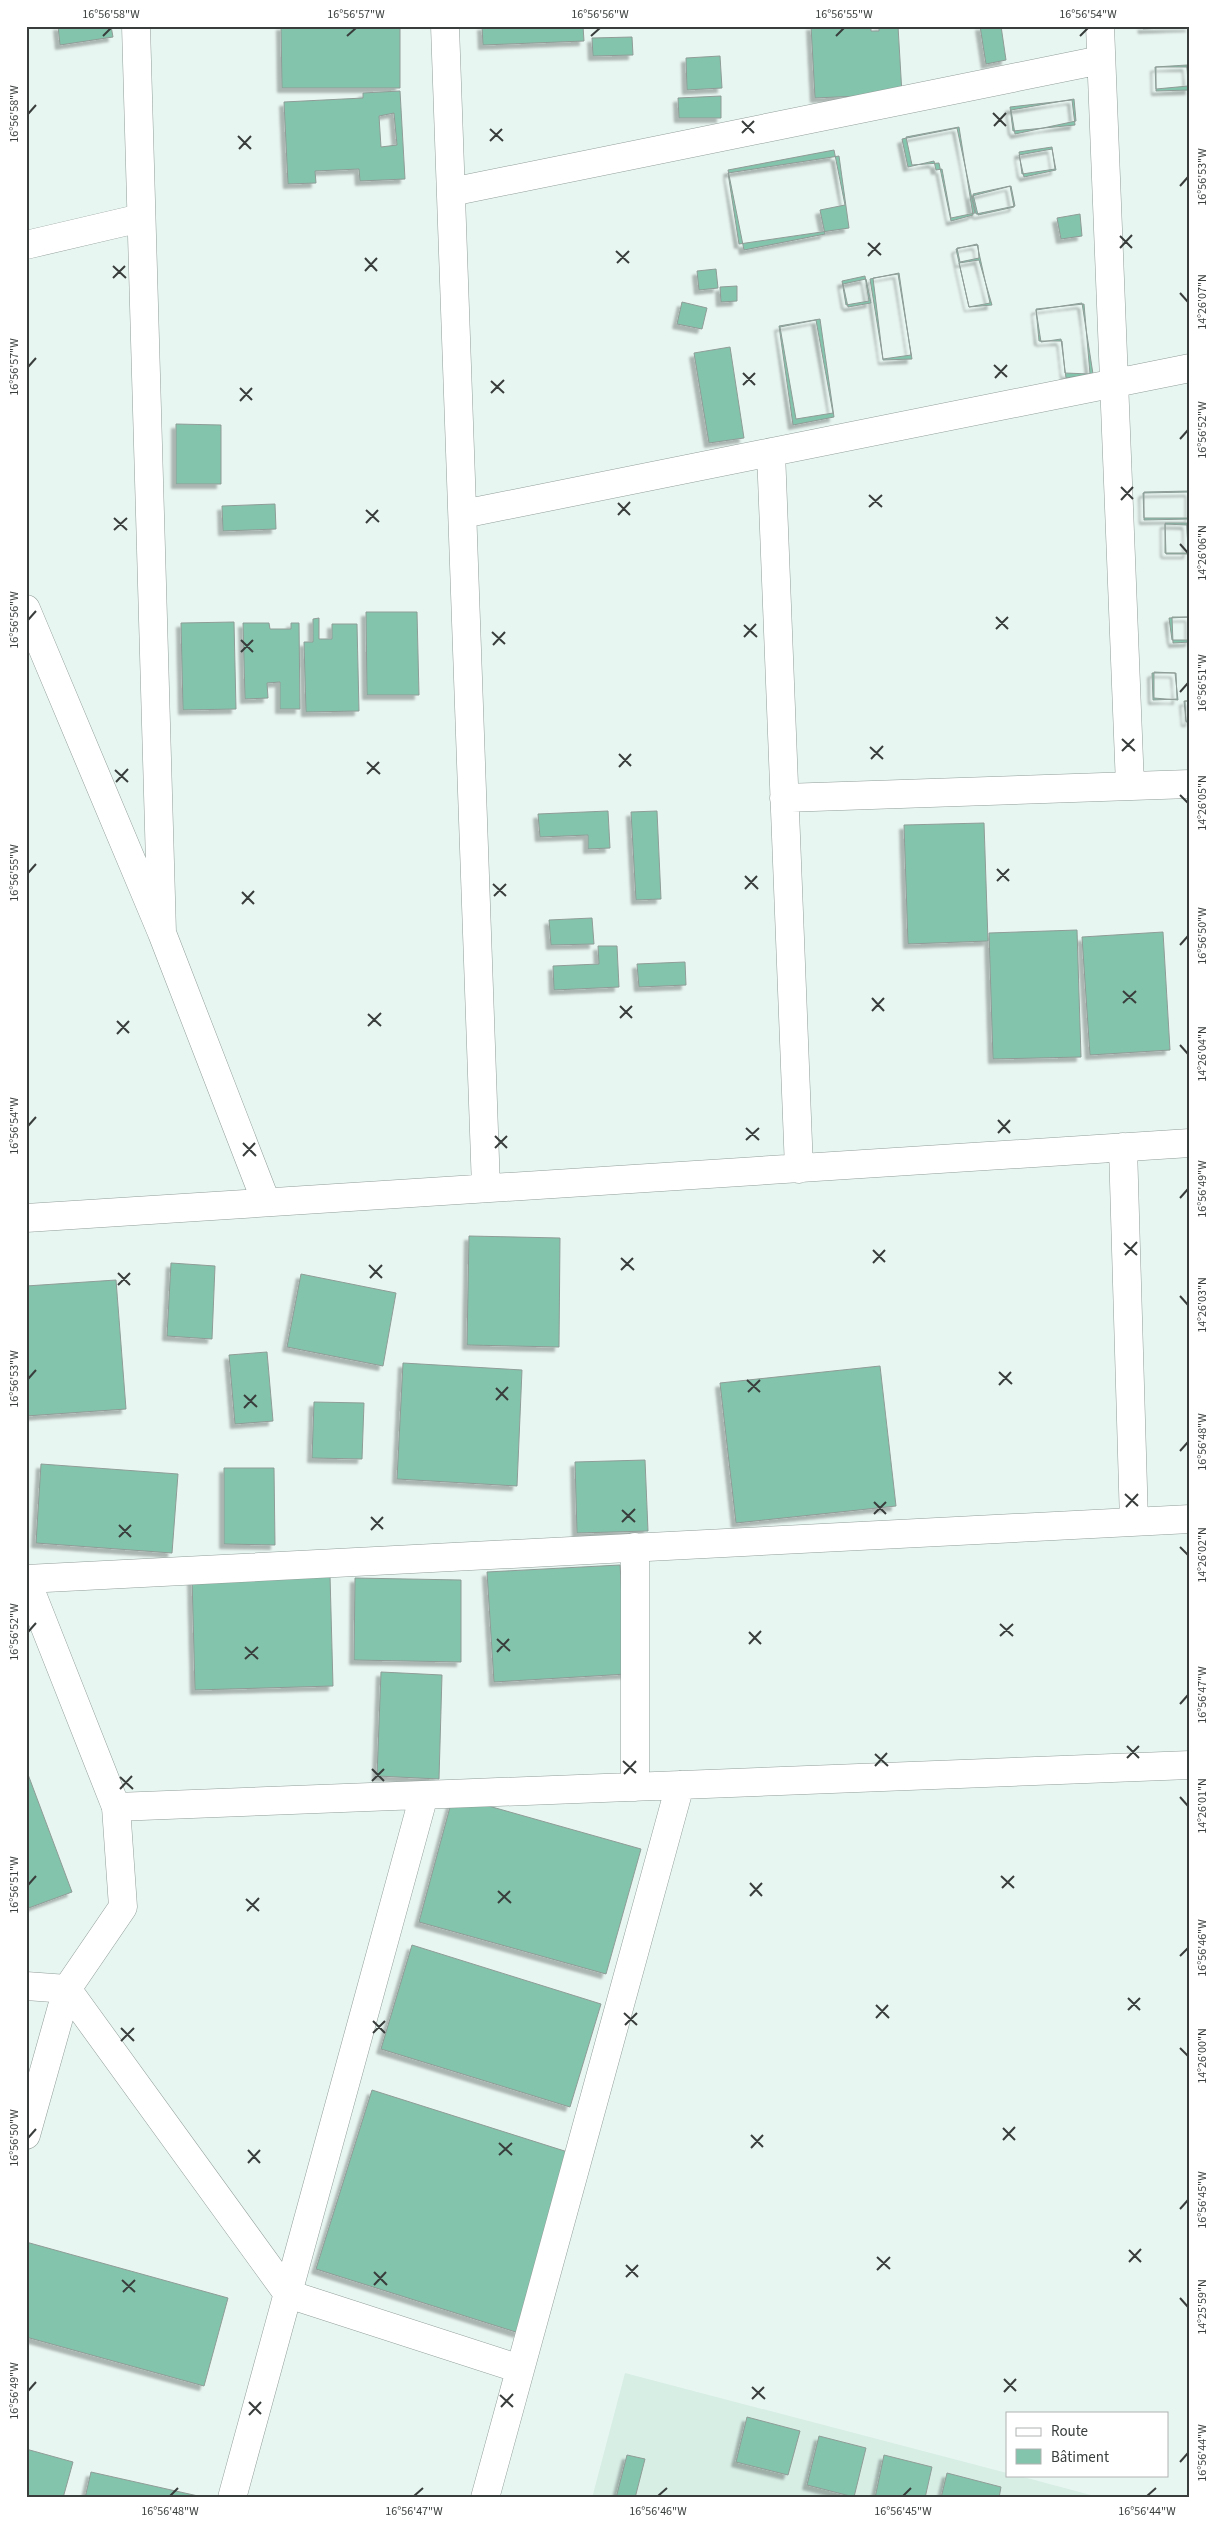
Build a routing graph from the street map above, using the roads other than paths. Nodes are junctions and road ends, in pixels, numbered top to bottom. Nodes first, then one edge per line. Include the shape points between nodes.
1 (136, 26) edge
2 (445, 26) edge
3 (1100, 26) edge
4 (1101, 60) junction
5 (451, 192) junction
6 (141, 218) junction
7 (26, 245) edge
8 (1190, 368) edge
9 (1114, 384) junction
10 (771, 452) junction
11 (463, 514) junction
12 (26, 609) edge
13 (1190, 784) edge
14 (1130, 786) junction
15 (784, 798) junction
16 (162, 933) junction
17 (1190, 1143) edge
18 (1123, 1147) junction
19 (798, 1169) junction
20 (486, 1188) junction
21 (266, 1202) junction
22 (26, 1218) edge
23 (1190, 1519) edge
24 (1134, 1522) junction
25 (635, 1547) junction
26 (26, 1579) edge
27 (1190, 1765) edge
28 (680, 1785) junction
29 (635, 1787) junction
30 (424, 1795) junction
31 (116, 1808) junction
32 (26, 1986) edge
33 (67, 1989) junction
34 (26, 2135) edge
35 (288, 2294) junction
36 (520, 2369) junction
37 (232, 2498) edge
38 (485, 2498) edge

1 - 6 street
2 - 5 street
3 - 4 street
4 - 5 street
4 - 9 street
5 - 11 street
6 - 7 street
6 - 16 street
8 - 9 street
9 - 10 street
9 - 14 street
10 - 11 street
10 - 15 street
11 - 20 street
12 - 16 street
13 - 14 street
14 - 15 street
15 - 19 street
16 - 21 street
17 - 18 street
18 - 19 street
18 - 24 street
19 - 20 street
20 - 21 street
21 - 22 street
23 - 24 street
24 - 25 street
25 - 26 street
25 - 29 street
26 - 31 street
27 - 28 street
28 - 29 street
28 - 36 street
29 - 30 street
30 - 31 street
30 - 35 street
31 - 33 street via 123,1907
32 - 33 street
33 - 34 street
33 - 35 street
35 - 36 street
35 - 37 street
36 - 38 street

